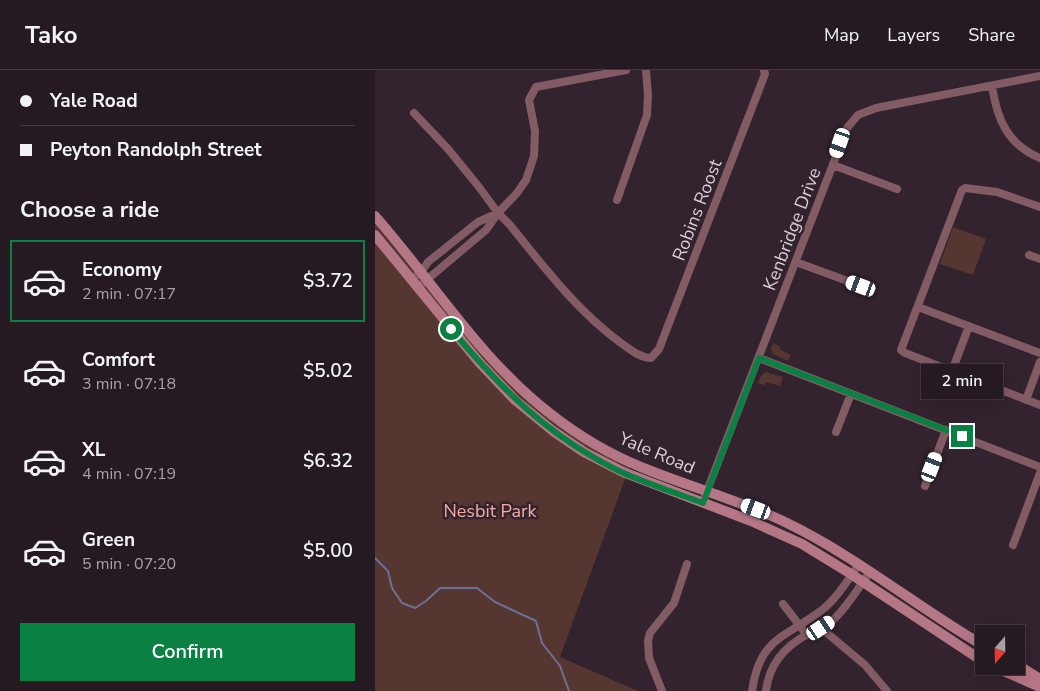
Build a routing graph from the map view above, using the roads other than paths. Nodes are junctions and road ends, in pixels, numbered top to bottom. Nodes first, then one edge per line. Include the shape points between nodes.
1 (626, 70) edge
2 (646, 70) edge
3 (765, 70) edge
4 (1040, 76) edge
5 (992, 86) junction
6 (522, 92) dead end
7 (531, 95) junction
8 (414, 114) dead end
9 (1040, 158) edge
10 (833, 165) junction
11 (897, 189) dead end
12 (617, 200) dead end
13 (1040, 207) edge
14 (498, 213) junction
15 (375, 216) edge
16 (375, 235) edge
17 (1029, 255) dead end
18 (1040, 259) edge
19 (796, 262) junction
20 (424, 276) junction
21 (414, 284) junction
22 (861, 286) dead end
23 (918, 306) junction
24 (969, 326) junction
25 (1040, 353) edge
26 (759, 358) junction
27 (1040, 362) edge
28 (952, 371) junction
29 (851, 394) junction
30 (1026, 400) junction
31 (1040, 405) edge
32 (946, 430) junction
33 (835, 432) dead end
34 (1040, 467) edge
35 (1040, 473) edge
36 (925, 486) dead end
37 (707, 491) junction
38 (703, 503) junction
39 (1013, 545) dead end
40 (687, 564) dead end
41 (859, 564) junction
42 (870, 572) junction
43 (851, 574) junction
44 (863, 582) junction
45 (783, 604) dead end
46 (799, 624) junction
47 (821, 628) junction
48 (807, 635) junction
49 (975, 640) edge
50 (975, 656) edge
51 (1025, 670) edge
52 (1013, 675) edge
53 (1040, 679) edge
54 (1040, 687) edge
55 (662, 691) edge
56 (752, 691) edge
57 (766, 691) edge
58 (887, 691) edge

1 - 7 street via 536,87
2 - 12 street via 647,115
3 - 14 street, Robins Roost via 665,336 651,358 641,356 626,346 587,315
4 - 5 street, Kenbridge Drive
5 - 9 street via 997,113 1007,132 1022,148
5 - 10 street, Kenbridge Drive via 858,115 847,128
6 - 7 street
7 - 14 street via 534,156 523,184
8 - 14 street via 465,170
10 - 11 street
10 - 19 street, Kenbridge Drive
13 - 23 street via 997,192 965,188 960,192
14 - 20 street via 486,230 435,271
14 - 20 street via 478,222 428,262
15 - 20 main road, Yale Road
16 - 21 main road, Yale Road
17 - 18 street
19 - 22 street
19 - 26 street, Kenbridge Drive
20 - 21 street
20 - 37 main road, Yale Road via 500,368 553,415 625,460
21 - 38 main road, Yale Road via 479,362 515,400 553,431 623,472
23 - 24 street
23 - 28 street via 901,350
24 - 25 street
24 - 28 street
26 - 29 street
26 - 37 street, Kenbridge Drive
27 - 30 street
28 - 30 street
29 - 32 street
29 - 33 street
30 - 31 street
32 - 34 street
32 - 36 street
35 - 39 street
37 - 38 street, Kenbridge Drive
37 - 41 main road, Yale Road via 784,521
38 - 43 main road, Yale Road via 775,531
40 - 55 street via 674,603 647,641 649,658
41 - 42 main road, Yale Road
41 - 43 street
42 - 44 street
42 - 49 main road, Yale Road
43 - 44 main road, Yale Road
43 - 46 street via 829,603
44 - 47 street via 837,616
44 - 50 main road, Yale Road
45 - 46 street
46 - 48 street
46 - 56 street via 779,637 763,655
47 - 48 street
47 - 58 street via 865,665
48 - 57 street via 782,653 771,672
51 - 53 main road
52 - 54 main road

